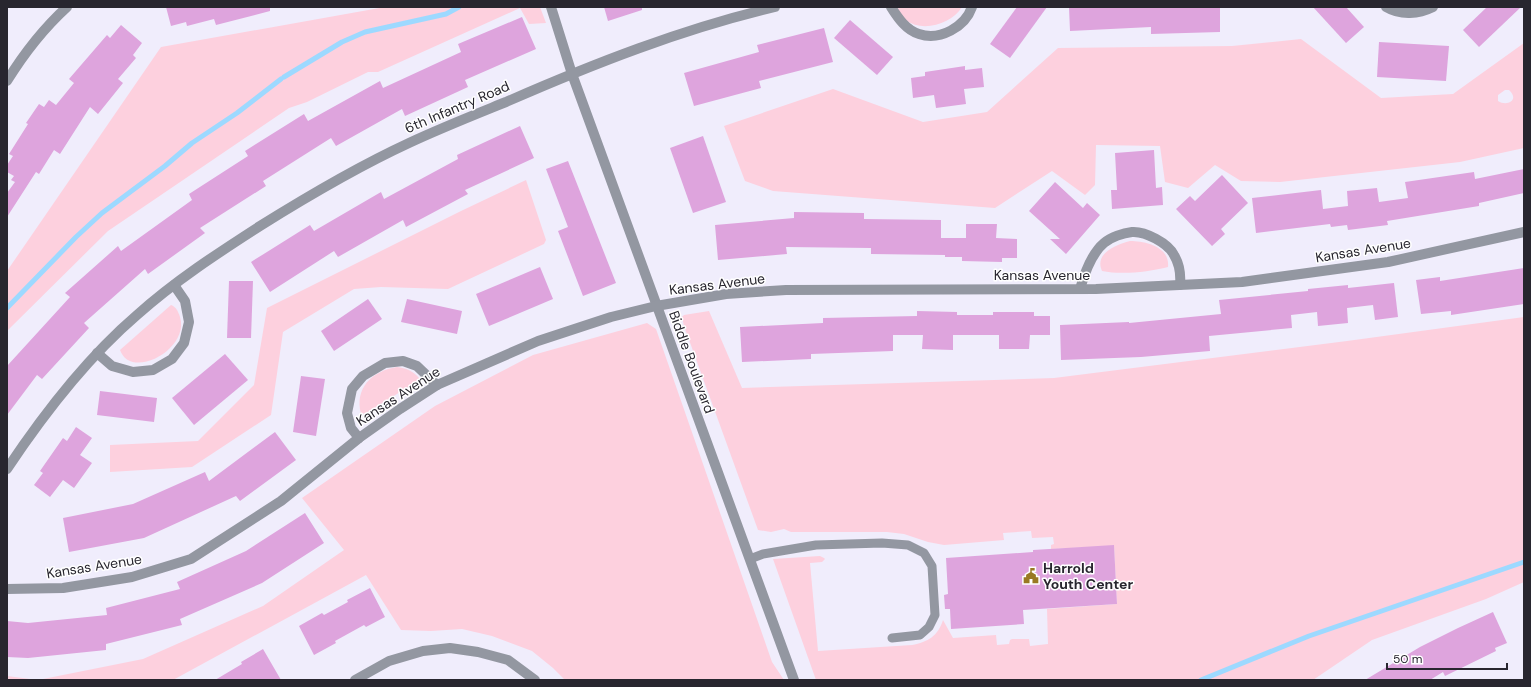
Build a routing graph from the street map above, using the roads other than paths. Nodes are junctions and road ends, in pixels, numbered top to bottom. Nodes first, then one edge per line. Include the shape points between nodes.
1 (67, 7) edge
2 (551, 7) edge
3 (775, 7) edge
4 (891, 7) edge
5 (972, 7) edge
6 (1386, 7) edge
7 (1434, 7) edge
8 (572, 74) junction
9 (7, 81) edge
10 (1524, 232) edge
11 (174, 285) junction
12 (1180, 285) junction
13 (1080, 289) junction
14 (656, 306) junction
15 (97, 353) junction
16 (437, 385) junction
17 (359, 438) junction
18 (7, 469) edge
19 (750, 559) junction
20 (9, 587) edge
21 (892, 638) dead end
22 (354, 680) edge
23 (535, 680) edge
24 (794, 680) edge

1 - 9 street via 32,46
2 - 8 street, Biddle Boulevard
3 - 8 street, 6th Infantry Road via 672,36
4 - 5 street via 901,23 919,34 939,35 957,27 969,15
6 - 7 street via 1408,14 1424,12
8 - 11 street, 6th Infantry Road via 408,143 323,188 224,250
8 - 14 street, Biddle Boulevard
10 - 12 street, Kansas Avenue via 1388,262 1242,282
11 - 15 street, 6th Infantry Road via 137,315
11 - 15 street via 185,301 189,322 184,343 172,359 153,370 133,372 112,366
12 - 13 street, Kansas Avenue
12 - 13 street via 1181,270 1174,254 1164,244 1149,236 1133,232 1116,236 1103,243 1090,262
13 - 14 street, Kansas Avenue via 786,290 726,294
14 - 16 street, Kansas Avenue via 538,340
14 - 19 street, Biddle Boulevard
15 - 18 street, 6th Infantry Road via 27,439
16 - 17 street, Kansas Avenue
16 - 17 street via 417,366 403,361 385,362 363,376 352,388 347,413 351,428
17 - 20 street, Kansas Avenue via 280,500 191,559 132,577 63,588
19 - 21 lane via 763,554 816,545 882,543 908,545 924,553 932,566 935,616 929,627 920,635
19 - 24 street, Biddle Boulevard
22 - 23 street via 389,661 423,651 450,648 508,660

